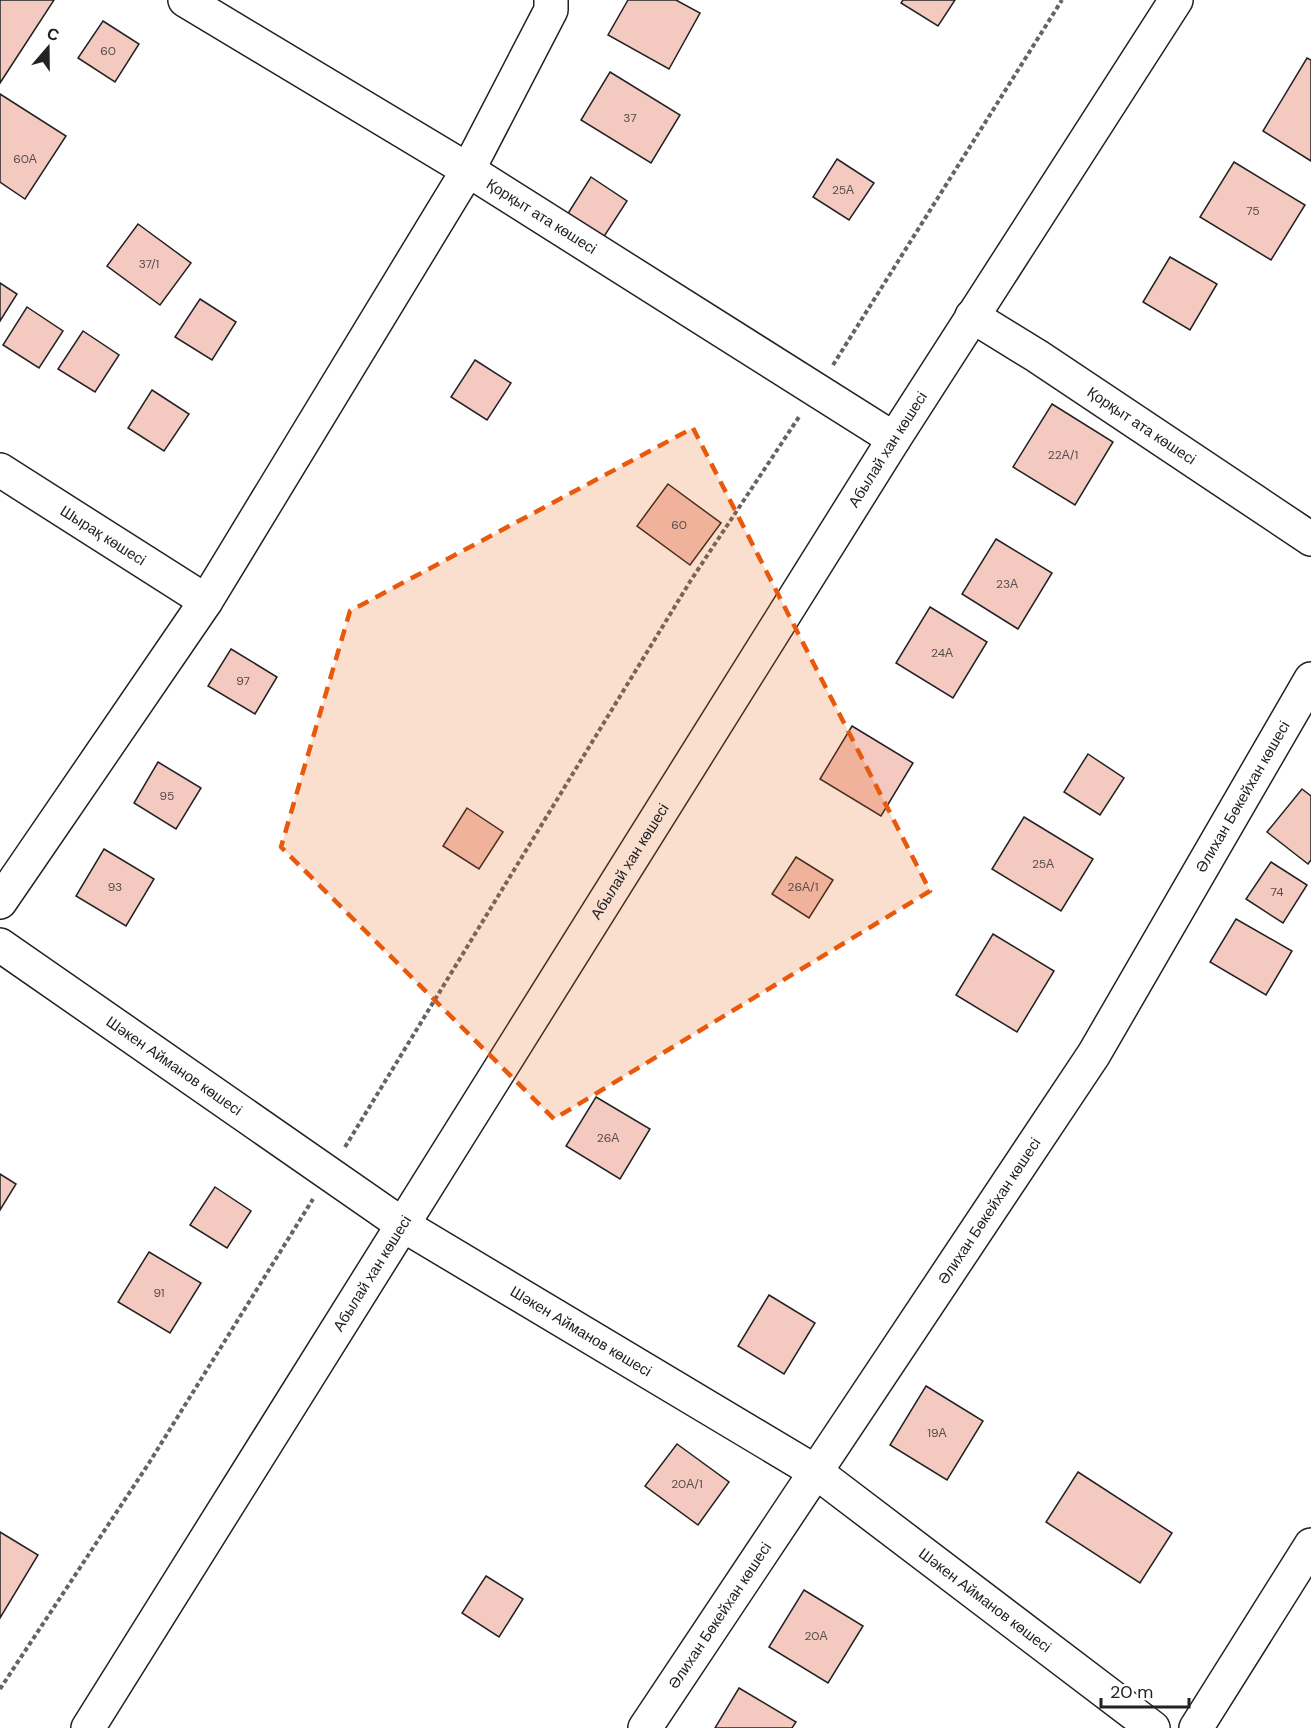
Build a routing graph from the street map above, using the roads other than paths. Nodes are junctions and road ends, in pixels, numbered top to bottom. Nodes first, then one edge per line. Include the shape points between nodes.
1 (184, 0) edge
2 (551, 0) edge
3 (1176, 0) edge
4 (468, 170) junction
5 (972, 316) junction
6 (894, 439) junction
7 (0, 470) edge
8 (1311, 539) edge
9 (206, 601) junction
10 (1311, 679) edge
11 (0, 902) edge
12 (0, 945) edge
13 (403, 1225) junction
14 (816, 1472) junction
15 (1311, 1545) edge
16 (88, 1728) edge
17 (645, 1728) edge
18 (1153, 1728) edge
19 (1196, 1728) edge

1 - 4 street, Қорқыт ата көшесі
2 - 4 street via 551,10
3 - 5 street, Абылай хан көшесі
4 - 6 street, Қорқыт ата көшесі
4 - 9 street
5 - 6 street, Абылай хан көшесі
5 - 8 street, Қорқыт ата көшесі
6 - 13 street, Абылай хан көшесі
7 - 9 street, Шырақ көшесі
9 - 11 street
10 - 14 street, Әлихан Бөкейхан көшесі via 1094,1054
12 - 13 street, Шәкен Айманов көшесі
13 - 14 street, Шәкен Айманов көшесі
13 - 16 street, Абылай хан көшесі
14 - 17 street, Әлихан Бөкейхан көшесі
14 - 18 street, Шәкен Айманов көшесі
15 - 19 street

